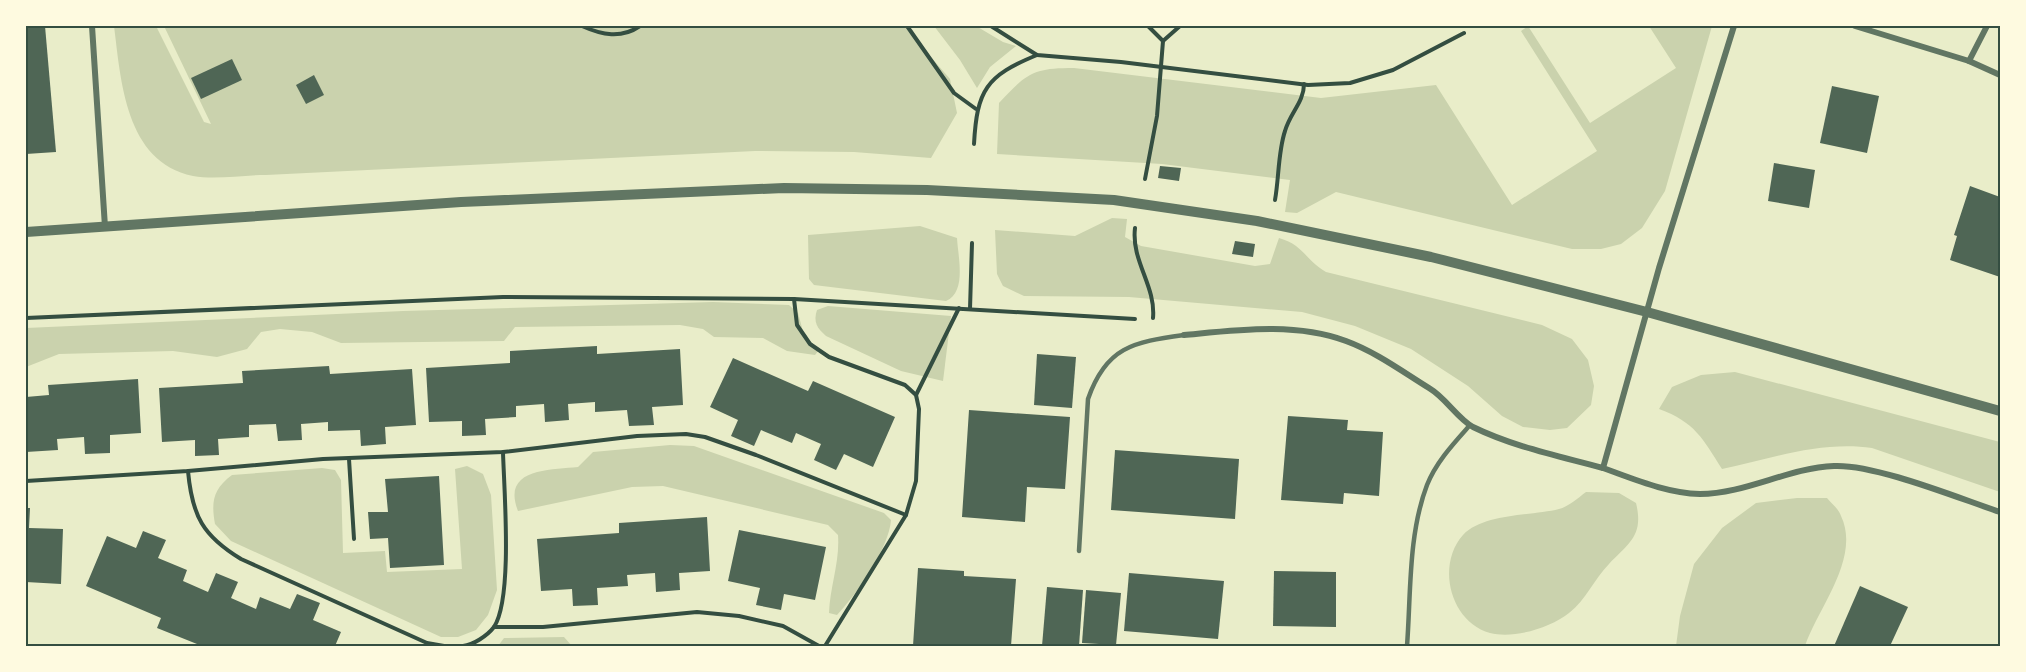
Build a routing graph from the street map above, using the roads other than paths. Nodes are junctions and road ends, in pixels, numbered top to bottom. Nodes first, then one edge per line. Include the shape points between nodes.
1 (92, 26) edge
2 (1734, 26) edge
3 (1855, 26) edge
4 (1987, 26) edge
5 (1969, 61) junction
6 (2001, 75) edge
7 (105, 226) junction
8 (26, 232) edge
9 (1647, 312) junction
10 (1184, 335) joint
11 (2001, 411) edge
12 (1470, 425) junction
13 (1603, 468) junction
14 (2001, 512) edge
15 (1079, 551) dead end
16 (1407, 646) edge

1 - 7 street
2 - 9 street
3 - 5 street
4 - 5 street
5 - 6 street
7 - 8 street
7 - 9 street via 460,202 819,187 1057,196 1139,203 1257,221 1431,256
9 - 11 street
9 - 13 street
10 - 12 street via 1298,331 1346,341 1441,395
10 - 15 lane via 1153,340 1116,354 1095,378 1088,399
12 - 13 street via 1514,445
12 - 16 lane via 1447,450 1427,485 1417,532
13 - 14 street via 1668,490 1700,494 1726,491 1796,471 1835,466 1899,479

